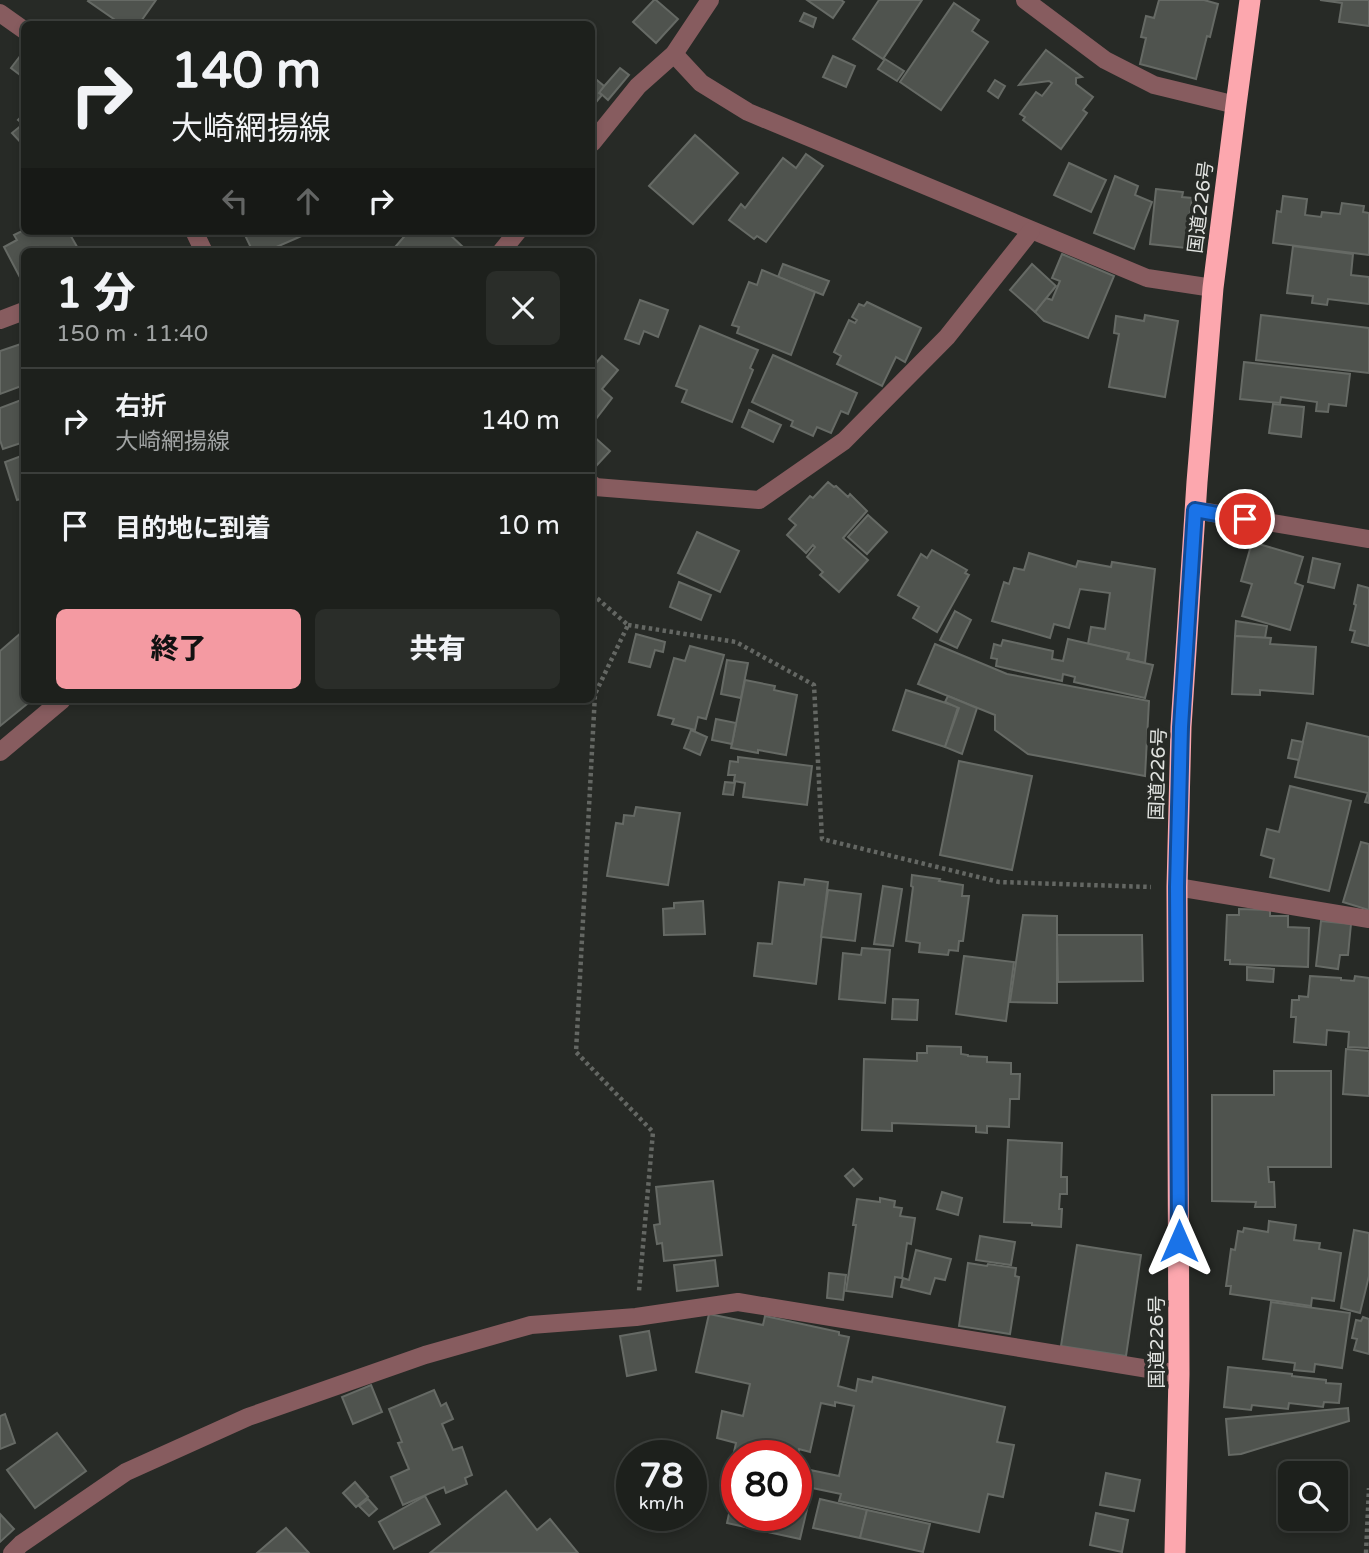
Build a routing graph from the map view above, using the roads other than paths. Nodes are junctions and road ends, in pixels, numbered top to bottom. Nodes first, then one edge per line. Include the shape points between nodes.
1 (710, 0) edge
2 (1025, 0) edge
3 (1250, 0) edge
4 (0, 13) edge
5 (21, 28) edge
6 (674, 54) junction
7 (1236, 105) junction
8 (595, 139) edge
9 (1031, 231) junction
10 (1213, 288) junction
11 (21, 312) edge
12 (0, 320) edge
13 (595, 487) edge
14 (1195, 510) junction
15 (1369, 539) edge
16 (58, 703) edge
17 (0, 752) edge
18 (1177, 887) junction
19 (1369, 919) edge
20 (1179, 1374) junction
21 (12, 1553) edge
22 (1175, 1553) edge

1 - 6 street
2 - 7 street via 1104,60 1154,85
3 - 7 highway, 国道226号
4 - 5 street
6 - 8 street via 638,86
6 - 9 street via 701,83 748,112
7 - 10 highway, 国道226号
9 - 10 street via 1147,278
9 - 13 street via 947,337 844,441 759,500
10 - 14 highway, 国道226号
11 - 12 street
14 - 15 street
14 - 18 highway, 国道226号 via 1181,727
16 - 17 street
18 - 19 street
18 - 20 highway, 国道226号
20 - 21 street via 738,1302 636,1317 531,1325 425,1355 248,1417 126,1472
20 - 22 highway, 国道226号

